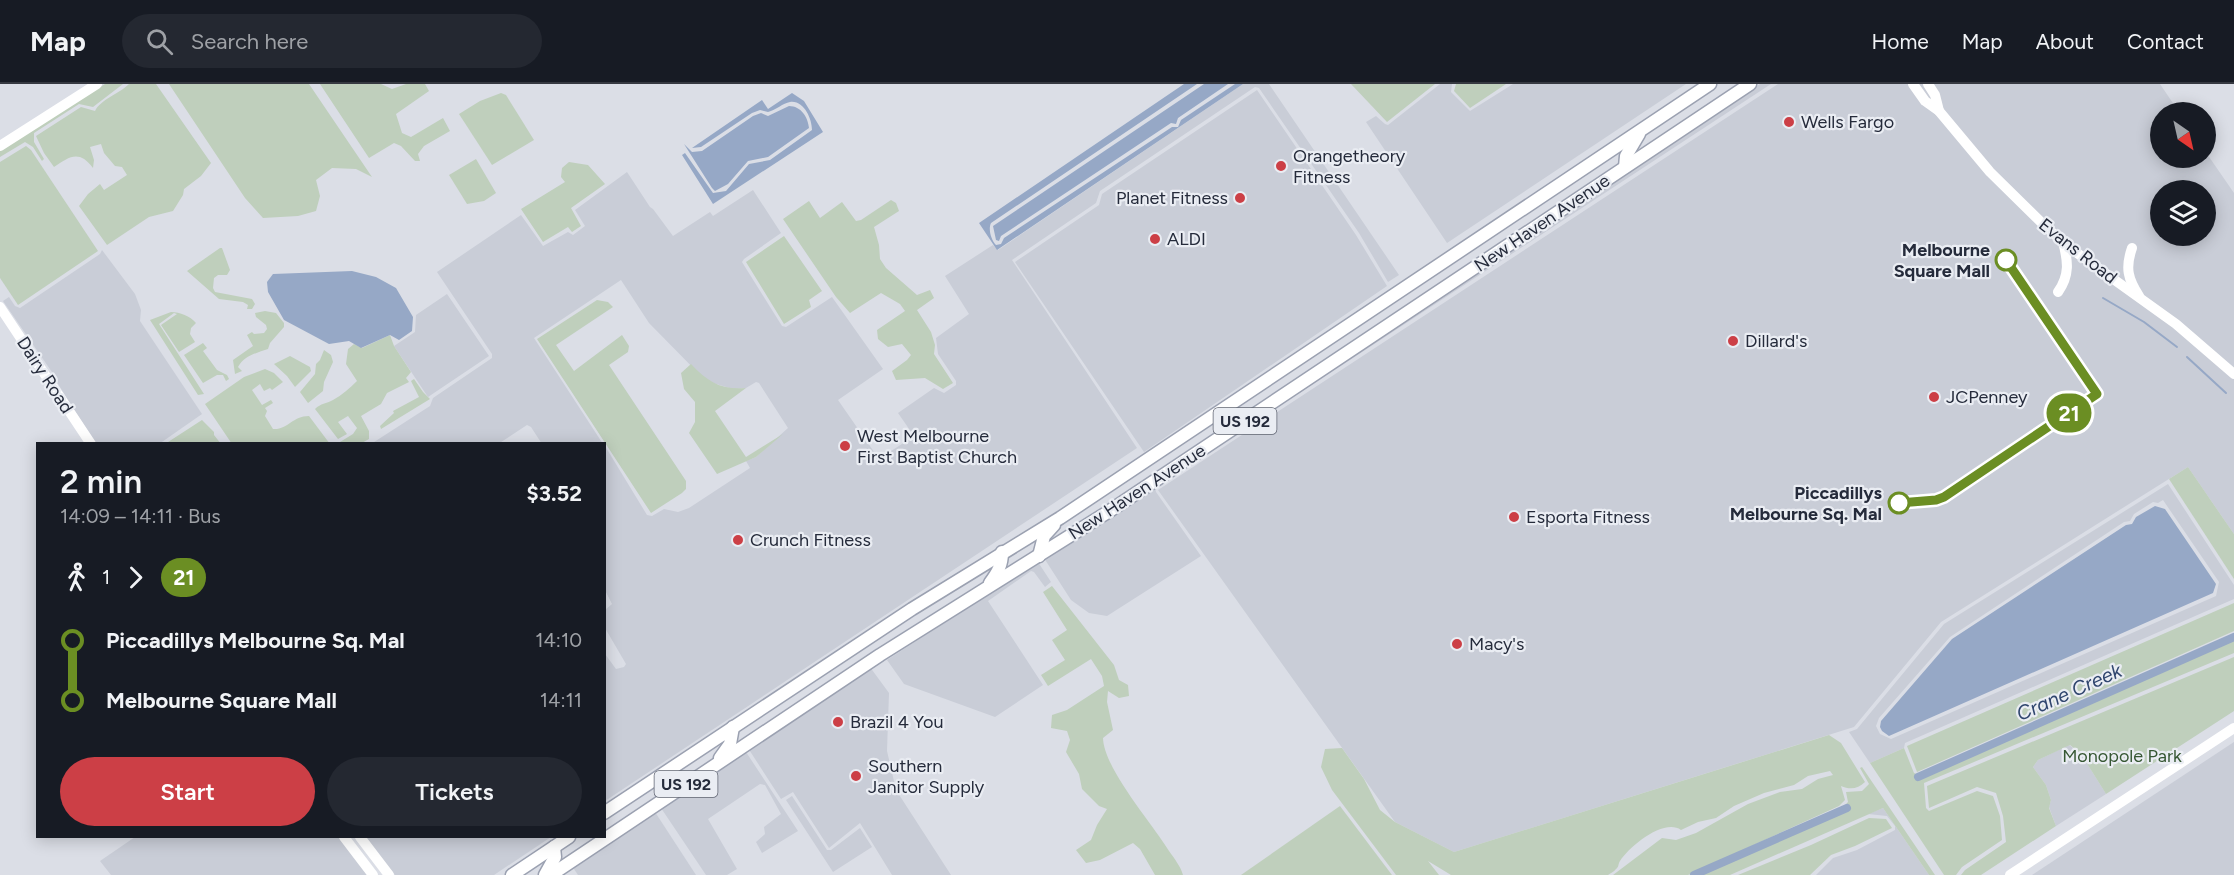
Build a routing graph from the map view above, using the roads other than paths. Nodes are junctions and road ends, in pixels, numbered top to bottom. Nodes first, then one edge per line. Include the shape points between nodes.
1 (97, 84) edge
2 (1710, 84) edge
3 (1740, 84) edge
4 (1750, 84) edge
5 (1913, 84) edge
6 (1928, 84) edge
7 (1732, 96) junction
8 (1940, 111) junction
9 (1643, 128) junction
10 (1621, 143) junction
11 (0, 147) edge
12 (1625, 167) junction
13 (1608, 178) junction
14 (2063, 242) junction
15 (2132, 248) dead end
16 (2058, 292) dead end
17 (2141, 299) junction
18 (0, 307) edge
19 (2234, 374) edge
20 (90, 442) edge
21 (1060, 518) junction
22 (1002, 552) junction
23 (1039, 556) junction
24 (986, 588) junction
25 (755, 712) junction
26 (733, 727) junction
27 (2234, 728) edge
28 (746, 745) junction
29 (716, 764) junction
30 (670, 769) junction
31 (655, 805) junction
32 (606, 812) edge
33 (346, 838) edge
34 (361, 838) edge
35 (567, 838) edge
36 (606, 838) edge
37 (606, 838) edge
38 (554, 847) junction
39 (373, 875) edge
40 (389, 875) edge
41 (512, 875) edge
42 (545, 875) edge
43 (551, 875) edge
44 (2010, 875) edge

1 - 11 street
2 - 9 main road, New Haven Avenue / US 192
3 - 7 main road
4 - 7 main road, New Haven Avenue / US 192
5 - 8 street, Evans Road via 1925,101
6 - 8 street, Evans Road
7 - 12 main road, New Haven Avenue / US 192
8 - 14 street, Evans Road via 1999,182
9 - 10 main road, New Haven Avenue / US 192
9 - 12 main road via 1629,148
10 - 13 main road
10 - 21 main road, New Haven Avenue / US 192
12 - 13 main road, New Haven Avenue / US 192
13 - 23 main road, New Haven Avenue / US 192
14 - 16 street via 2068,271
14 - 17 street, Evans Road
15 - 17 street via 2128,273
17 - 19 street, Evans Road
18 - 20 street, Dairy Road
21 - 22 main road, New Haven Avenue / US 192
21 - 23 main road via 1044,536
22 - 24 main road via 999,572
22 - 25 main road, New Haven Avenue / US 192
23 - 24 main road, New Haven Avenue / US 192
24 - 28 main road, New Haven Avenue / US 192
25 - 26 main road, New Haven Avenue / US 192
25 - 28 main road via 745,730
26 - 29 main road via 730,744
26 - 30 main road, New Haven Avenue / US 192
27 - 44 street
28 - 29 main road, New Haven Avenue / US 192
29 - 31 main road, New Haven Avenue / US 192
30 - 31 main road via 658,786
30 - 32 main road, New Haven Avenue / US 192
31 - 37 main road, New Haven Avenue / US 192
33 - 39 street
34 - 40 street
35 - 38 main road
36 - 43 main road, New Haven Avenue / US 192
38 - 41 main road
38 - 42 main road via 555,857

